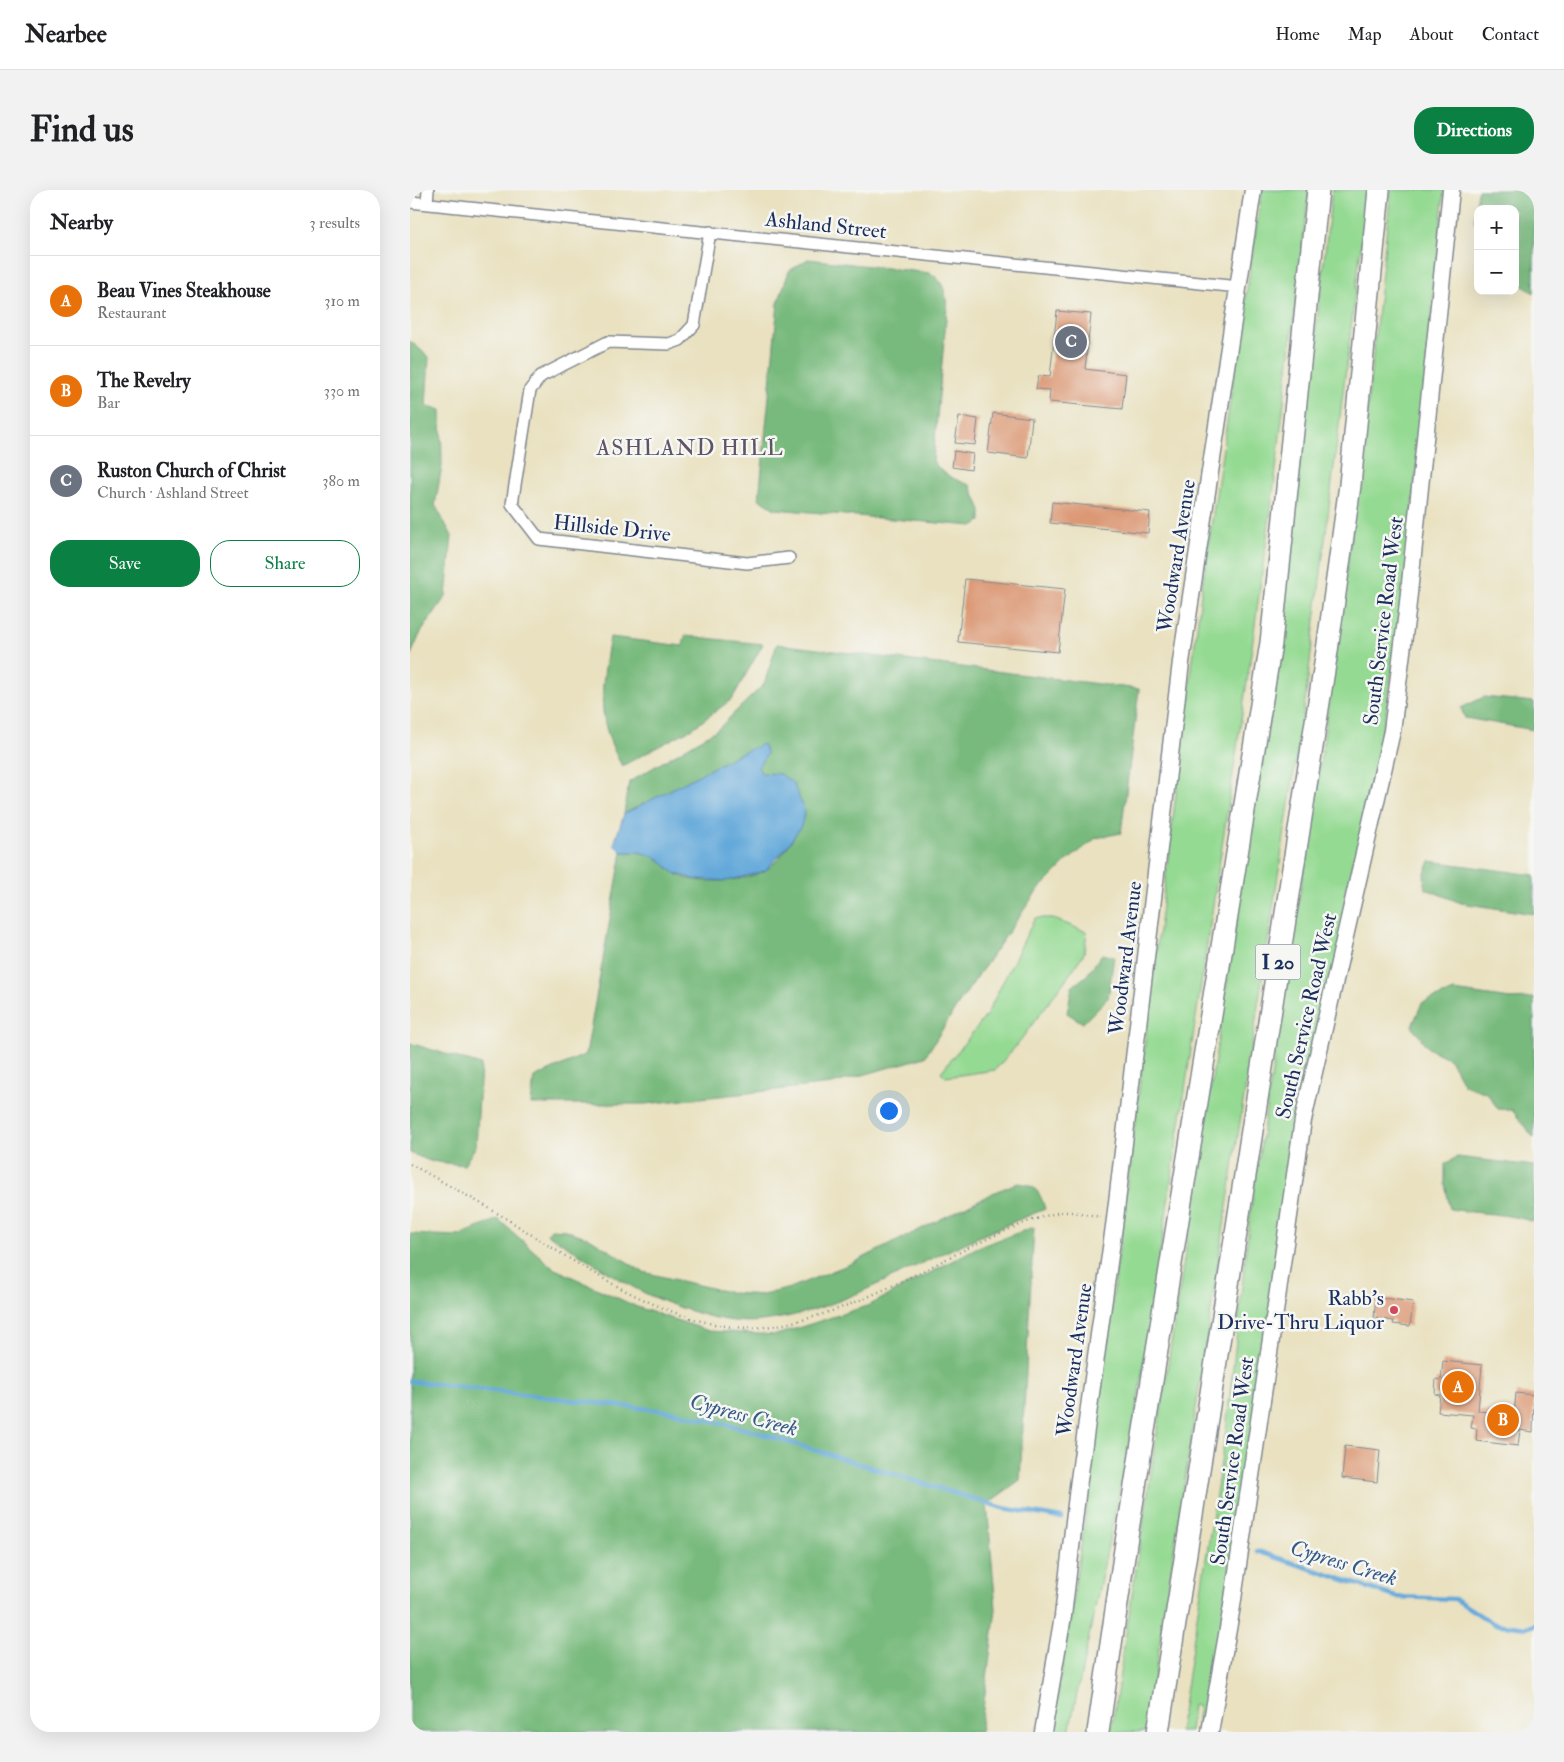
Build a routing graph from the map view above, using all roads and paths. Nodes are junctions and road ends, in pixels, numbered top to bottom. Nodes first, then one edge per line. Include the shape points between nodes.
1 (428, 190) edge
2 (1253, 190) edge
3 (1318, 190) edge
4 (1379, 190) edge
5 (1451, 190) edge
6 (410, 202) edge
7 (427, 203) junction
8 (710, 232) junction
9 (1239, 287) junction
10 (789, 558) dead end
11 (410, 1164) edge
12 (1115, 1219) junction
13 (1110, 1647) junction
14 (1044, 1732) edge
15 (1090, 1732) edge
16 (1098, 1732) edge
17 (1158, 1732) edge
18 (1210, 1732) edge

1 - 7 street
2 - 9 main road, Woodward Avenue
3 - 13 highway via 1270,643
4 - 17 highway, I 20 via 1350,485 1327,651
5 - 18 main road, South Service Road West via 1392,731 1303,1120 1232,1606
6 - 7 street, Ashland Street
7 - 8 street, Ashland Street
8 - 9 street, Ashland Street
8 - 10 street, Hillside Drive via 694,325 680,340 669,344 608,342 541,376 530,390 512,504 539,539 747,563
9 - 12 main road, Woodward Avenue via 1181,662
11 - 12 path via 594,1272 661,1307 700,1321 736,1326 788,1323 868,1298 992,1235 1049,1214 1068,1212
12 - 14 main road, Woodward Avenue via 1063,1616
13 - 15 highway
13 - 16 highway

